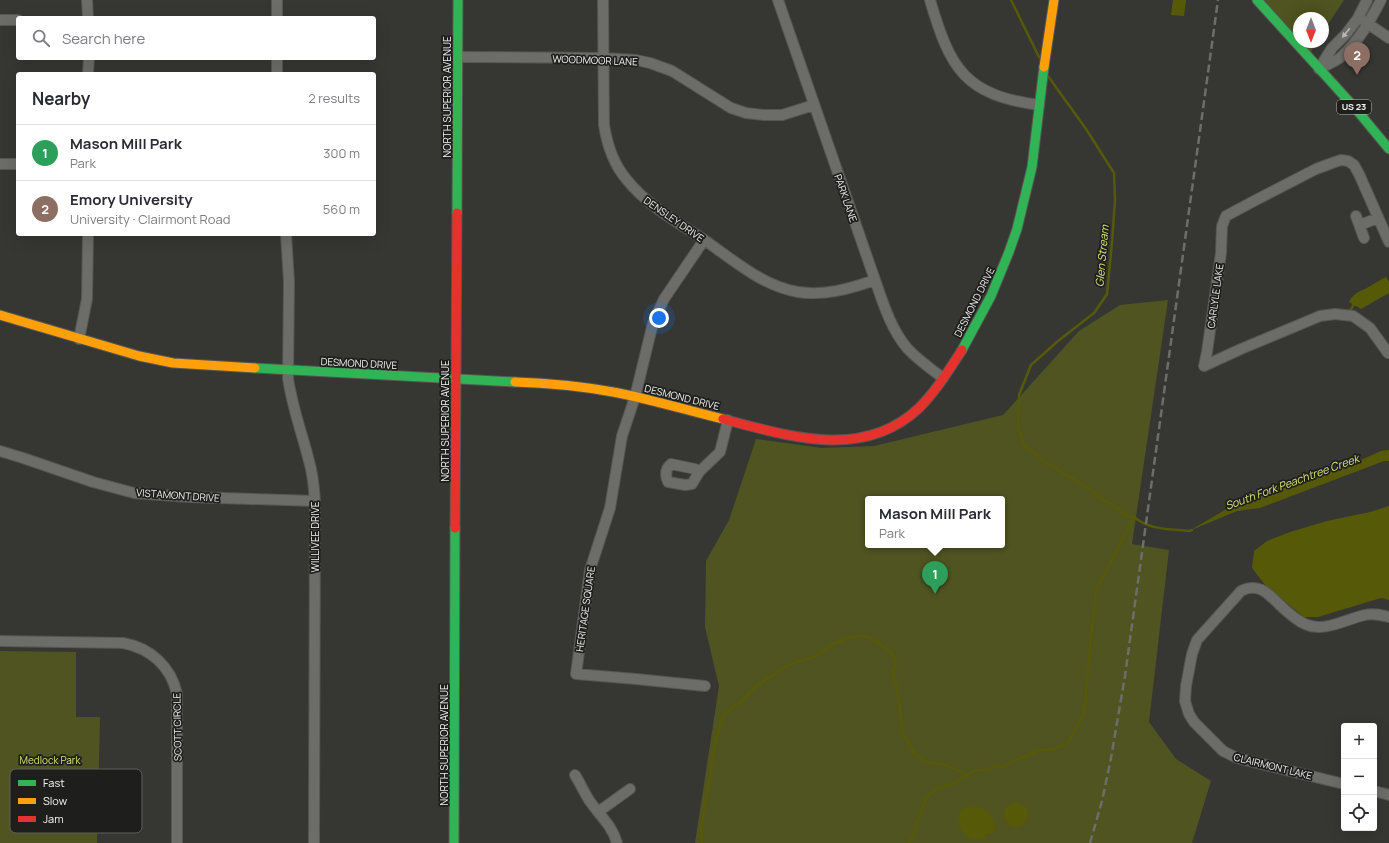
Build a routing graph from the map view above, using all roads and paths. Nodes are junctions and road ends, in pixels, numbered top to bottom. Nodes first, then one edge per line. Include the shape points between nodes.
1 (87, 0) edge
2 (277, 0) edge
3 (458, 0) edge
4 (603, 0) edge
5 (778, 0) edge
6 (930, 0) edge
7 (1054, 0) edge
8 (1257, 0) edge
9 (1367, 0) edge
10 (1381, 0) edge
11 (88, 16) edge
12 (277, 16) edge
13 (1358, 18) junction
14 (0, 20) edge
15 (16, 20) edge
16 (1369, 24) junction
17 (1389, 38) edge
18 (458, 57) junction
19 (603, 58) junction
20 (88, 60) edge
21 (277, 60) edge
22 (1319, 69) junction
23 (88, 72) edge
24 (277, 72) edge
25 (814, 105) junction
26 (1039, 105) junction
27 (1389, 149) edge
28 (0, 164) edge
29 (16, 164) edge
30 (1378, 218) junction
31 (88, 236) edge
32 (286, 236) edge
33 (1364, 238) dead end
34 (704, 240) junction
35 (1389, 242) edge
36 (875, 280) junction
37 (0, 314) edge
38 (79, 338) junction
39 (1389, 353) edge
40 (288, 370) junction
41 (943, 378) junction
42 (456, 379) junction
43 (635, 397) junction
44 (728, 420) junction
45 (0, 451) edge
46 (699, 472) dead end
47 (315, 501) junction
48 (1389, 617) edge
49 (0, 640) edge
50 (704, 686) dead end
51 (575, 775) dead end
52 (1341, 783) edge
53 (630, 789) dead end
54 (1377, 792) edge
55 (1389, 795) edge
56 (598, 812) junction
57 (177, 843) edge
58 (314, 843) edge
59 (454, 843) edge
60 (617, 843) edge

1 - 11 street
2 - 12 street
3 - 18 street, NORTH SUPERIOR AVENUE
4 - 19 street, DENSLEY DRIVE
5 - 25 street, PARK LANE
6 - 26 street via 946,47 956,65 967,77 996,96
7 - 26 street, DESMOND DRIVE
8 - 22 street, US 23
9 - 13 street
10 - 16 street
13 - 16 street
13 -> 22 street via 1332,48
14 - 15 street
16 - 17 street
16 - 22 street via 1341,57
18 - 19 street, WOODMOOR LANE
18 - 42 street, NORTH SUPERIOR AVENUE
19 - 25 street, WOODMOOR LANE via 636,60 661,67 681,76 731,108 746,113 782,114
19 - 34 street, DENSLEY DRIVE via 604,125 619,169 644,198
20 - 23 street
21 - 24 street
22 - 27 street, US 23
25 - 36 street, PARK LANE
26 - 41 street, DESMOND DRIVE via 1030,180 1016,237 993,293 971,335
28 - 29 street
30 - 33 street via 1358,220
30 - 35 street, CARLYLE LAKE
30 - 39 street, CARLYLE LAKE via 1354,165 1341,160 1316,169 1226,216 1222,226 1221,253 1204,366 1313,319 1335,314 1352,316 1370,328
31 - 38 street via 88,299
32 - 40 street, WILLIVEE DRIVE via 289,282
34 - 36 street, DENSLEY DRIVE via 759,277 788,290 830,293
34 - 43 street via 658,310 648,339
36 - 41 street, PARK LANE via 891,321 903,343
37 - 38 street, DESMOND DRIVE
38 - 40 street, DESMOND DRIVE via 173,363
40 - 42 street, DESMOND DRIVE
40 - 47 street, WILLIVEE DRIVE via 290,392 310,462
41 - 44 street, DESMOND DRIVE via 911,415 889,429 862,439 836,441 805,438
42 - 43 street, DESMOND DRIVE via 584,387
42 - 59 street, NORTH SUPERIOR AVENUE
43 - 44 street, DESMOND DRIVE
43 - 50 street, HERITAGE SQUARE via 619,447 610,508 590,570 576,674
44 - 46 street via 720,452
45 - 47 street, VISTAMONT DRIVE via 134,493
47 - 58 street, WILLIVEE DRIVE
48 - 52 street, CLAIRMONT LAKE via 1365,615 1325,627 1312,627 1297,620 1259,588 1246,588 1197,640 1192,654 1185,701 1189,714 1223,751 1237,758
49 - 57 street, SCOTT CIRCLE via 123,643 148,651 163,664 176,685 177,694
51 - 56 street
53 - 56 street
54 - 55 street
56 - 60 street via 609,824

